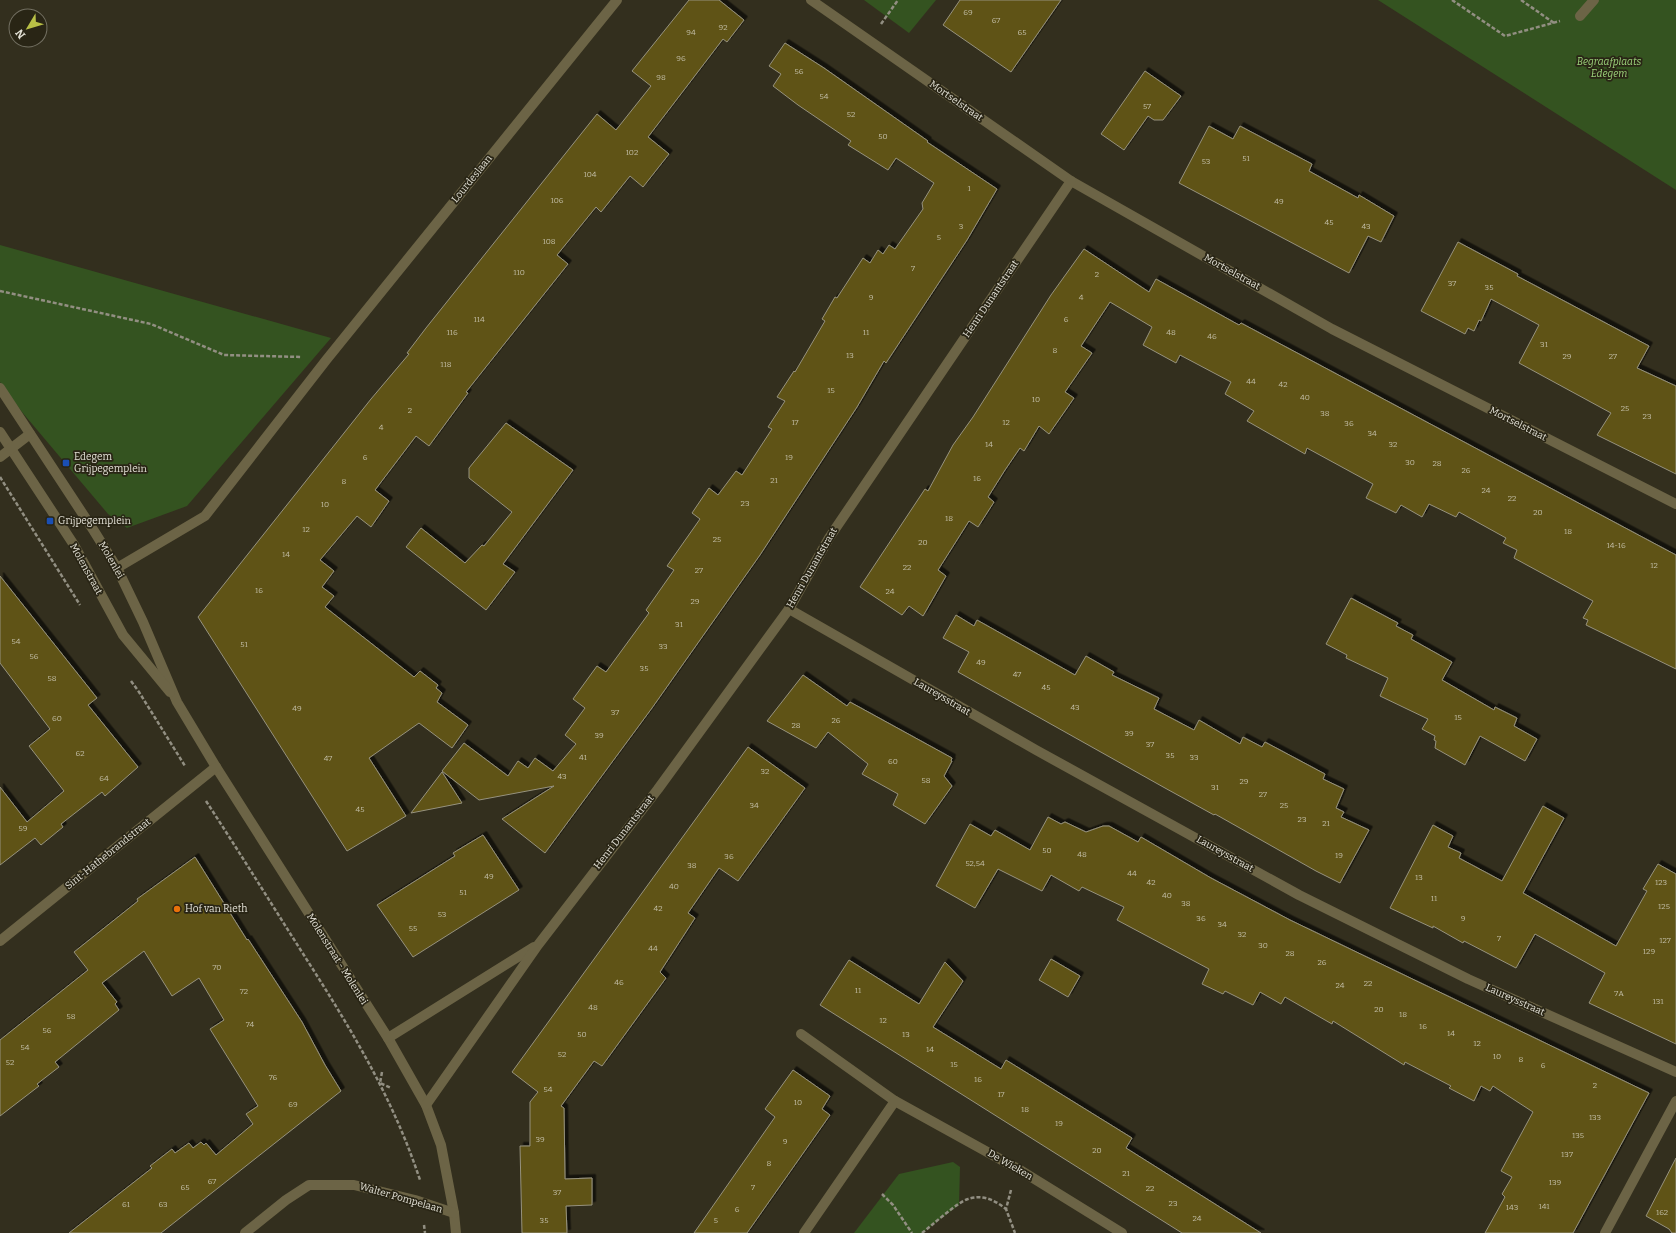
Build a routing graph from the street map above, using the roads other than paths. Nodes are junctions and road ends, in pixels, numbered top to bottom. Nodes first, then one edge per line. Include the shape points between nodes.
1 (617, 0) edge
2 (811, 0) edge
3 (1594, 0) edge
4 (1580, 16) road end
5 (1071, 181) junction
6 (0, 388) edge
7 (0, 432) edge
8 (30, 434) junction
9 (11, 448) junction
10 (0, 457) edge
11 (1676, 504) edge
12 (117, 568) junction
13 (789, 609) junction
14 (177, 702) junction
15 (216, 767) junction
16 (0, 941) edge
17 (538, 945) junction
18 (801, 1034) dead end
19 (388, 1038) junction
20 (1676, 1072) edge
21 (895, 1101) junction
22 (1676, 1101) edge
23 (426, 1105) junction
24 (454, 1213) junction
25 (244, 1233) edge
26 (456, 1233) edge
27 (804, 1233) edge
28 (1122, 1233) edge
29 (1605, 1233) edge

1 - 12 street, Lourdeslaan via 327,358 205,516
2 - 5 street, Mortselstraat
3 - 4 street
5 - 11 street, Mortselstraat via 1332,328
5 - 13 street, Henri Dunantstraat via 828,538
6 - 8 street, Molenlei
7 - 9 street, Molenstraat
8 - 9 street
8 - 12 street, Molenlei
9 - 10 street
9 - 14 street, Molenstraat via 74,545 123,635
12 - 14 street, Molenlei
13 - 17 street, Henri Dunantstraat via 658,788
13 - 20 street, Laureysstraat via 1036,750 1299,895 1468,978
14 - 15 street, Molenstraat - Molenlei
15 - 16 street, Sint-Hathebrandstraat
15 - 19 street, Molenstraat - Molenlei
17 - 19 street, Henri Dunantstraat
17 - 23 street, Henri Dunantstraat
18 - 21 street, De Wieken
19 - 23 street, Molenstraat - Molenlei
21 - 27 street
21 - 28 street, De Wieken via 1020,1170
22 - 29 street
23 - 24 street, Molenstraat - Molenlei via 441,1145
24 - 25 street, Walter Pompelaan via 354,1185 309,1185
24 - 26 street, Molenstraat - Molenlei

